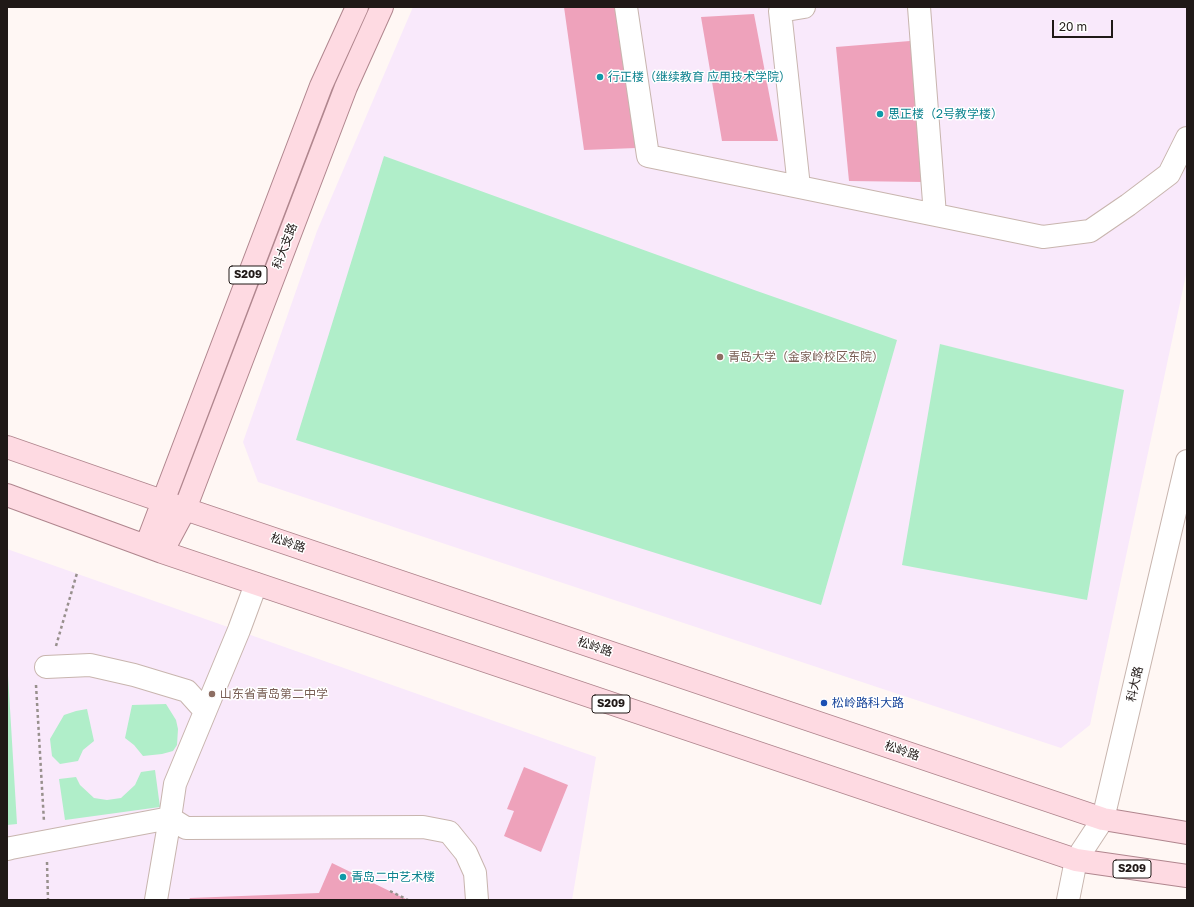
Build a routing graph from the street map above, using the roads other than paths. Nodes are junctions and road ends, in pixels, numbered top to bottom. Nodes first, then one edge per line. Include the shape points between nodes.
1 (357, 7) edge
2 (382, 7) edge
3 (626, 7) edge
4 (804, 7) edge
5 (919, 7) edge
6 (1187, 138) edge
7 (799, 187) junction
8 (935, 215) junction
9 (7, 447) edge
10 (1187, 461) edge
11 (7, 495) edge
12 (162, 501) junction
13 (185, 509) junction
14 (154, 549) junction
15 (256, 584) junction
16 (46, 667) road end
17 (205, 711) junction
18 (170, 818) junction
19 (1103, 819) junction
20 (1187, 833) edge
21 (7, 849) edge
22 (1076, 860) junction
23 (1187, 876) edge
24 (156, 900) edge
25 (477, 900) edge
26 (1068, 900) edge

1 - 12 main road, 科大支路 / S209 via 321,86
2 - 13 main road, 科大支路 / S209 via 346,87
3 - 7 street via 648,156
4 - 7 street via 780,11
5 - 8 street
6 - 8 street via 1169,174 1090,231 1043,237
7 - 8 street
9 - 12 main road, 松岭路
10 - 19 street, 科大路
11 - 14 main road
12 - 13 main road, 松岭路
12 - 14 main road, 科大支路 / S209
13 - 14 main road, 科大支路 / S209
13 - 19 main road, 松岭路
14 - 15 main road, S209
15 - 17 street
15 - 22 main road, S209
16 - 17 street via 90,665 134,675 186,691
17 - 18 street via 175,784
18 - 21 street
18 - 24 street
18 - 25 street via 186,828 423,827 449,832 466,853 475,873
19 - 20 main road, 松岭路
19 - 22 street, 科大路
22 - 23 main road, S209
22 - 26 street, 科大路

